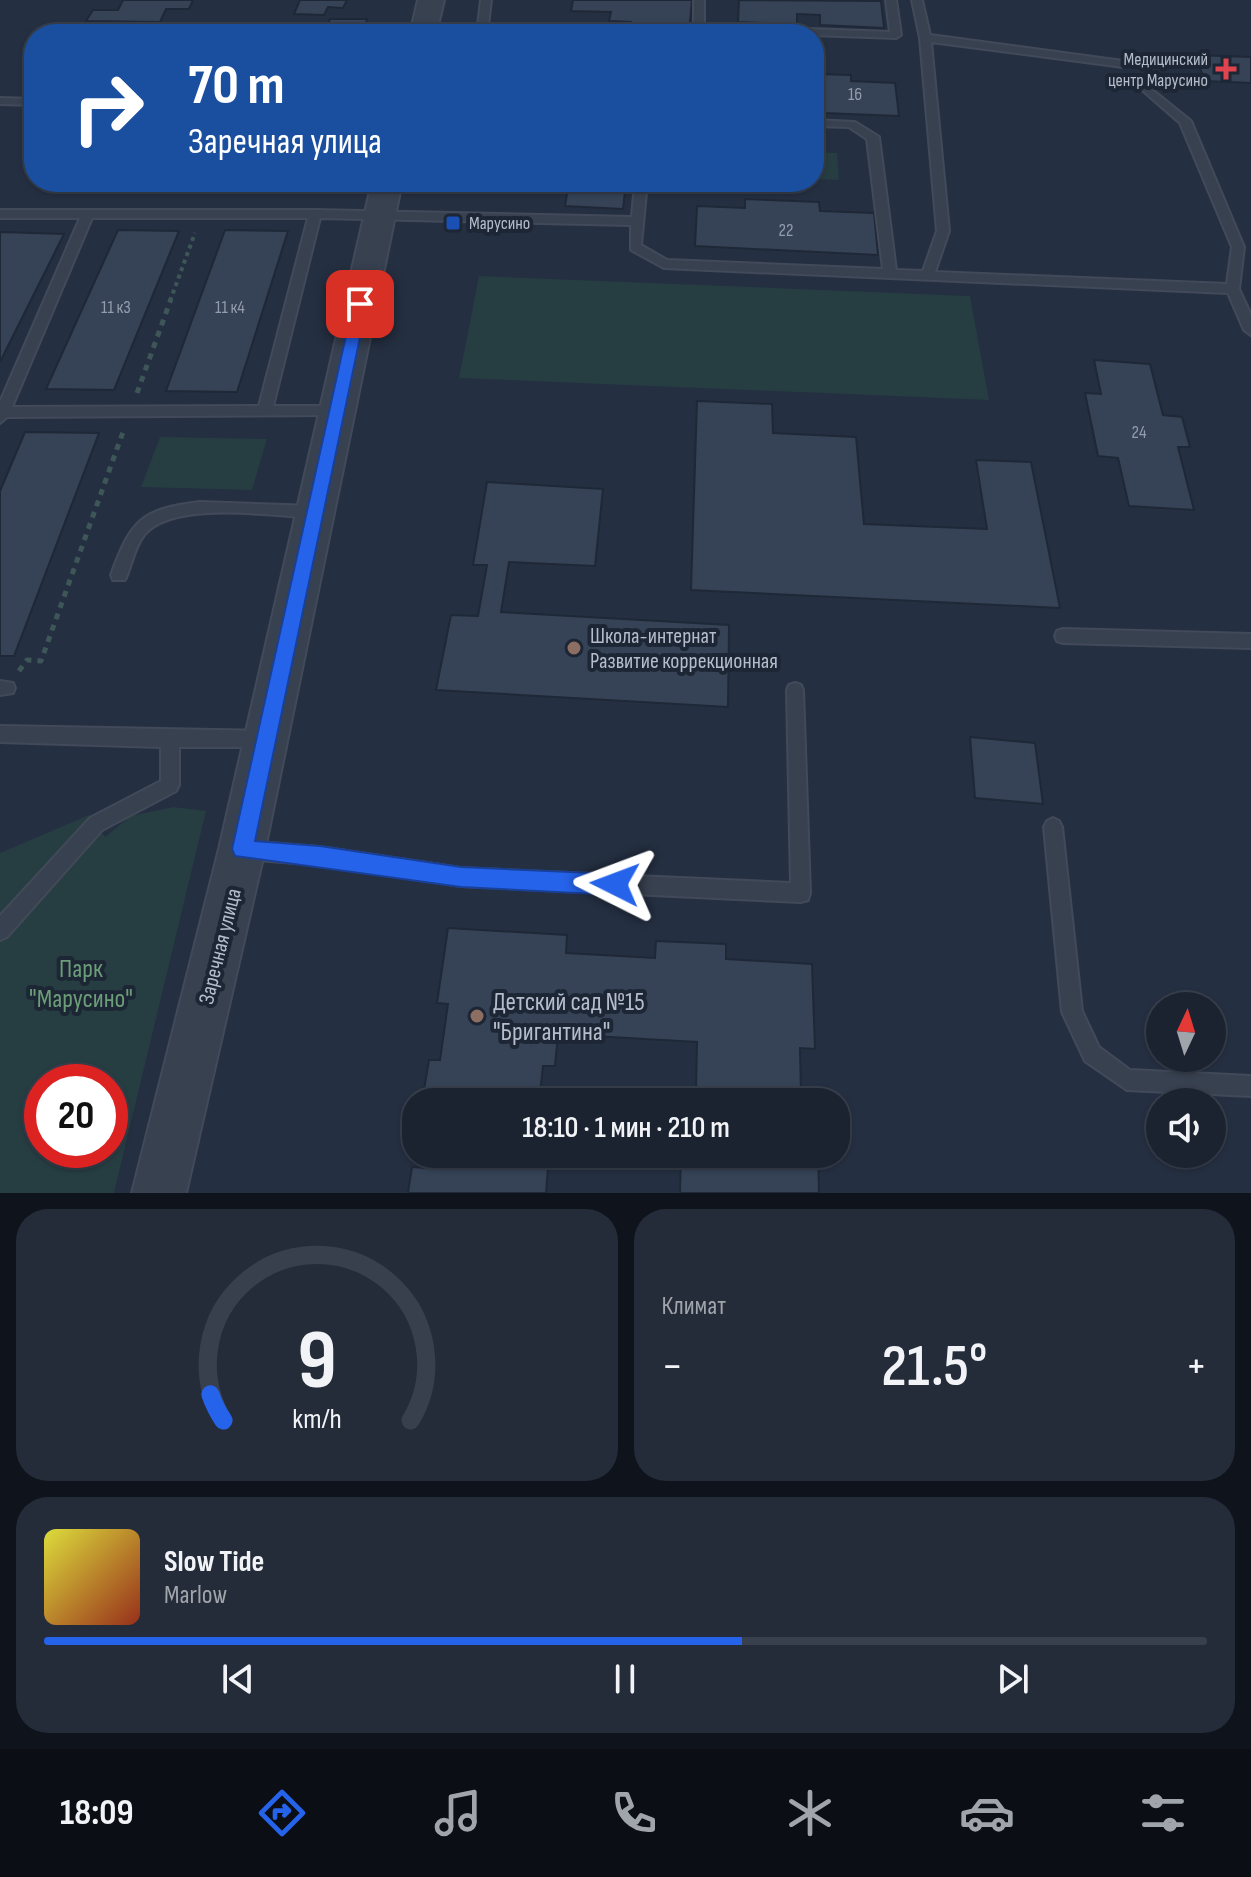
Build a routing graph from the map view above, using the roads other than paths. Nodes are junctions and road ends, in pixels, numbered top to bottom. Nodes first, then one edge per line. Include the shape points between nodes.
1 (431, 0) edge
2 (486, 0) edge
3 (699, 0) edge
4 (891, 0) edge
5 (917, 0) edge
6 (425, 24) edge
7 (483, 24) edge
8 (699, 24) edge
9 (824, 32) edge
10 (925, 38) junction
11 (1123, 64) dead end
12 (1145, 87) dead end
13 (0, 101) edge
14 (24, 102) edge
15 (824, 123) edge
16 (640, 192) edge
17 (383, 198) edge
18 (0, 214) edge
19 (88, 214) junction
20 (315, 214) junction
21 (637, 221) junction
22 (890, 272) junction
23 (928, 274) junction
24 (1233, 289) junction
25 (1251, 330) edge
26 (265, 411) junction
27 (337, 411) junction
28 (1, 414) edge
29 (315, 512) junction
30 (119, 575) dead end
31 (1063, 636) dead end
32 (1251, 641) edge
33 (795, 690) dead end
34 (0, 734) edge
35 (170, 739) junction
36 (266, 739) junction
37 (1053, 827) dead end
38 (242, 849) junction
39 (0, 930) edge
40 (1251, 1086) edge
41 (159, 1193) edge

1 - 6 street
2 - 7 lane
3 - 8 lane
4 - 9 lane via 896,35
5 - 10 lane
10 - 11 lane
10 - 23 lane via 943,231
12 - 24 lane via 1185,121 1238,247
13 - 14 lane
15 - 22 lane via 851,124 873,137
16 - 21 lane
17 - 20 lane
17 - 21 lane
17 - 27 street, Заречная улица
18 - 19 lane
19 - 20 lane
19 - 28 lane
20 - 26 lane
21 - 22 lane via 635,247 664,264
22 - 23 lane
23 - 24 lane
24 - 25 lane
26 - 27 lane
26 - 28 lane
27 - 29 street, Заречная улица
29 - 30 lane via 209,509 157,517 134,538
29 - 36 street, Заречная улица
31 - 32 lane
33 - 38 lane via 801,893 461,877
34 - 35 lane
35 - 36 lane
35 - 39 lane via 170,785 96,824
36 - 38 street, Заречная улица
37 - 40 lane via 1072,1012 1092,1054 1127,1080
38 - 41 street, Заречная улица

